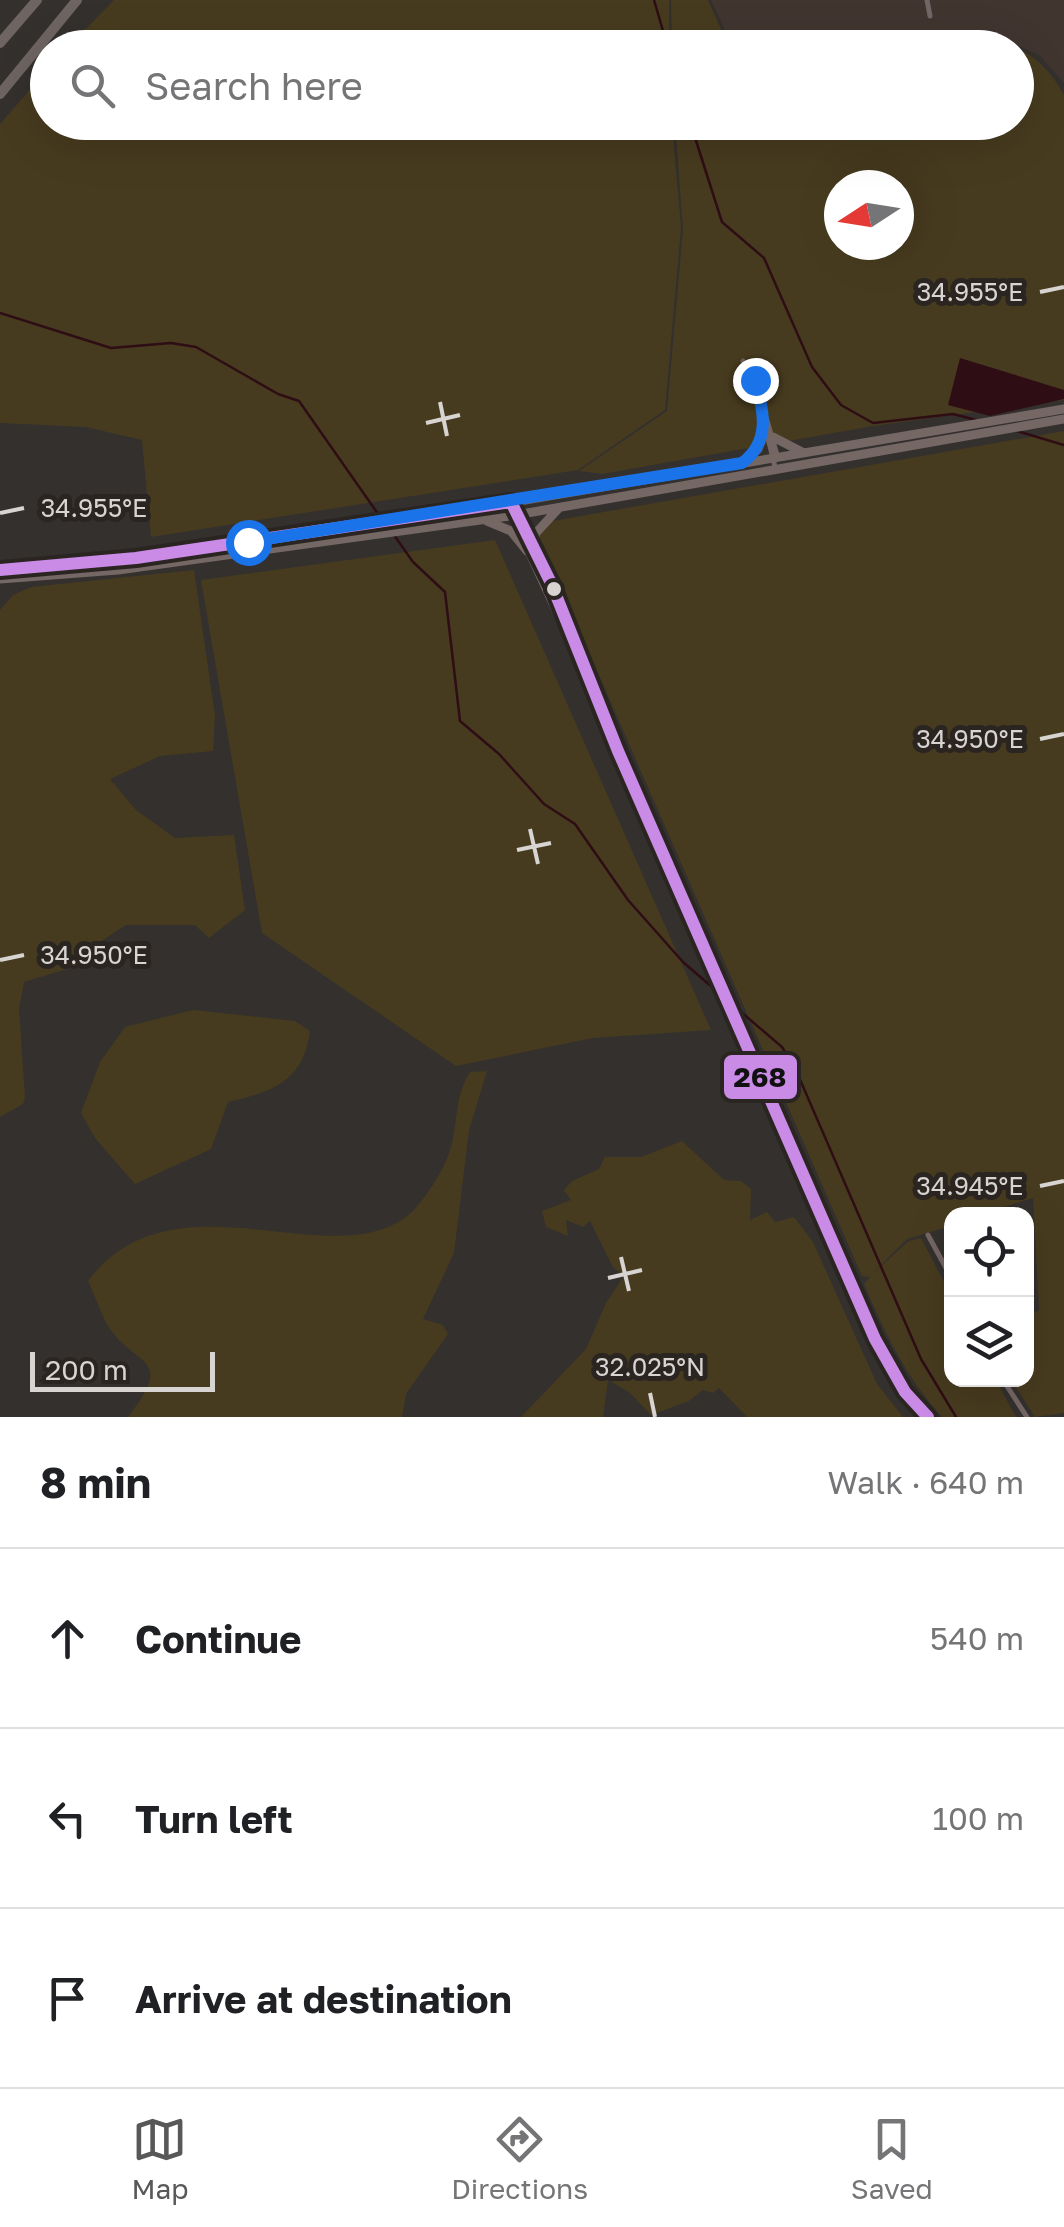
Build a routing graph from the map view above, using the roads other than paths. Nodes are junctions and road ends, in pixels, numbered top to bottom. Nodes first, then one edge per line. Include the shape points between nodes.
1 (37, 0) edge
2 (78, 0) edge
3 (927, 0) edge
4 (930, 16) dead end
5 (53, 30) edge
6 (0, 44) edge
7 (30, 58) edge
8 (0, 94) edge
9 (743, 362) dead end
10 (1064, 409) edge
11 (1064, 419) edge
12 (769, 435) junction
13 (804, 452) junction
14 (774, 458) junction
15 (742, 463) junction
16 (776, 471) junction
17 (511, 502) junction
18 (561, 507) junction
19 (516, 515) junction
20 (480, 519) junction
21 (531, 549) junction
22 (0, 570) edge
23 (0, 579) edge
24 (928, 1235) dead end
25 (944, 1264) edge
26 (1008, 1387) edge
27 (928, 1417) edge
28 (1028, 1417) edge

1 - 6 highway
2 - 5 highway
3 - 4 street
7 - 8 highway
9 - 12 street
10 - 13 main road
11 - 16 main road
12 - 13 main road
12 - 14 street
12 - 15 main road
13 - 14 main road
14 - 15 main road
14 - 16 street
15 - 17 main road
16 - 18 main road
17 - 19 main road
17 - 22 main road via 146,557
18 - 19 main road
18 - 21 main road via 542,523
19 - 20 main road
19 - 21 main road
20 - 21 main road via 511,531
20 - 23 main road via 118,570
21 - 27 main road via 875,1340
24 - 25 street
26 - 28 street

